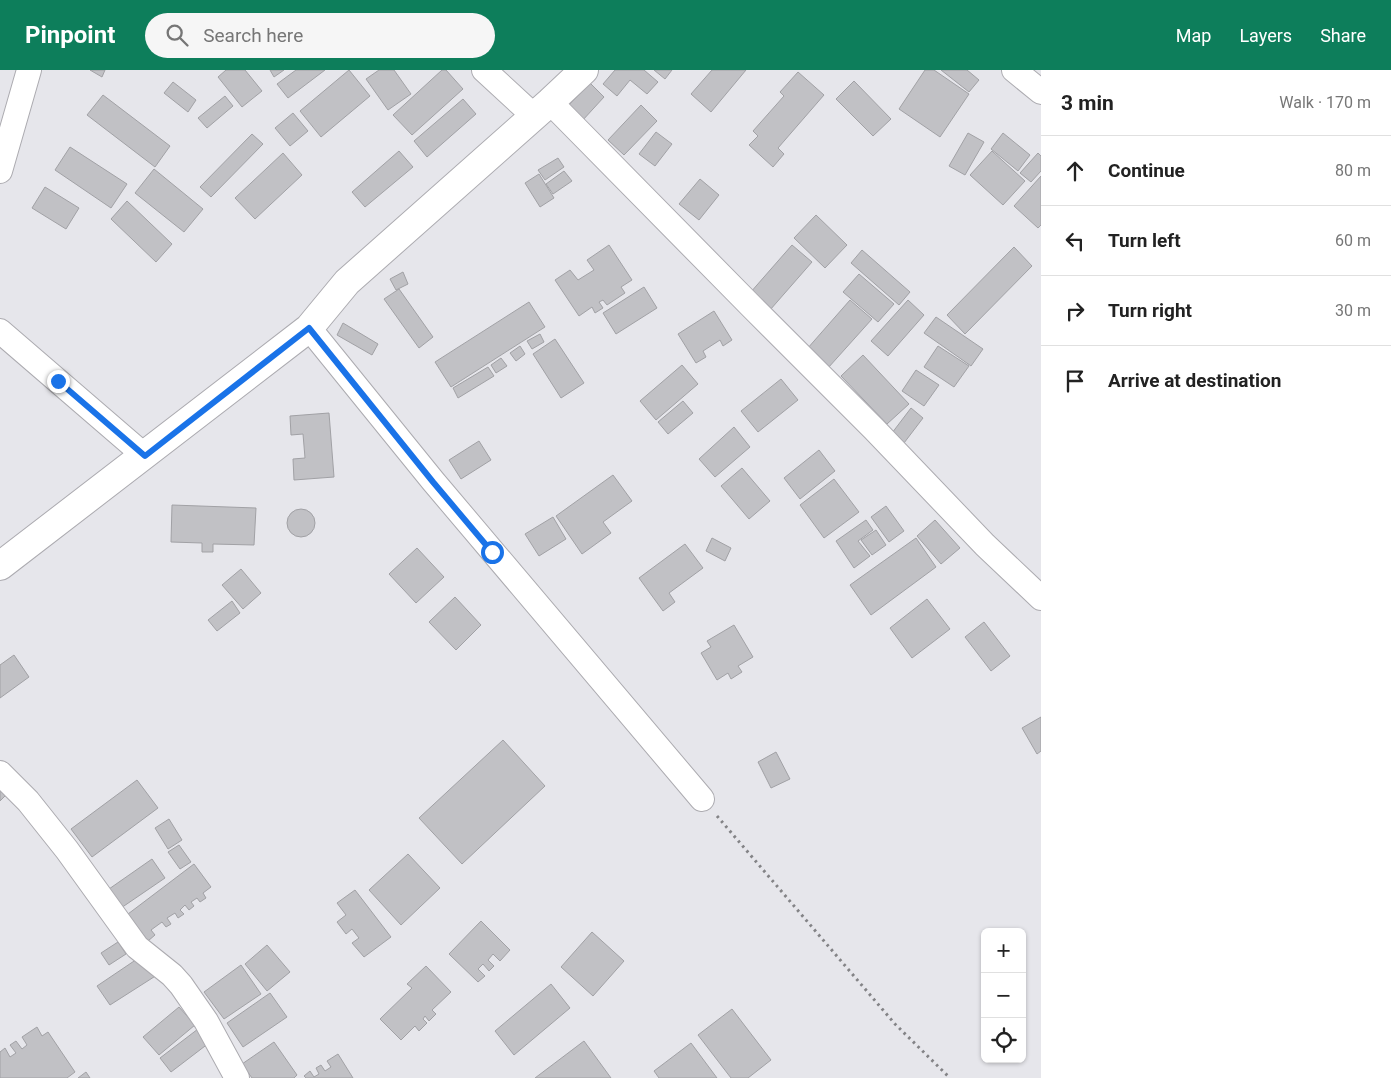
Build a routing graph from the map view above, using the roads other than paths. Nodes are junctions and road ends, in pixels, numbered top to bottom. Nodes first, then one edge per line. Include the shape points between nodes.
1 (28, 70) edge
2 (484, 70) edge
3 (584, 70) edge
4 (1014, 70) edge
5 (1041, 92) edge
6 (542, 109) junction
7 (0, 171) edge
8 (309, 328) junction
9 (0, 331) edge
10 (145, 456) junction
11 (0, 566) edge
12 (1041, 598) edge
13 (0, 773) edge
14 (702, 799) road end
15 (237, 1078) edge

1 - 7 street
2 - 6 street
3 - 6 street
4 - 5 street
6 - 8 street via 347,282
6 - 12 street via 744,300
8 - 10 street
8 - 14 street via 433,482
9 - 10 street
10 - 11 street
13 - 15 street via 28,801 67,850 136,947 181,985 206,1021

